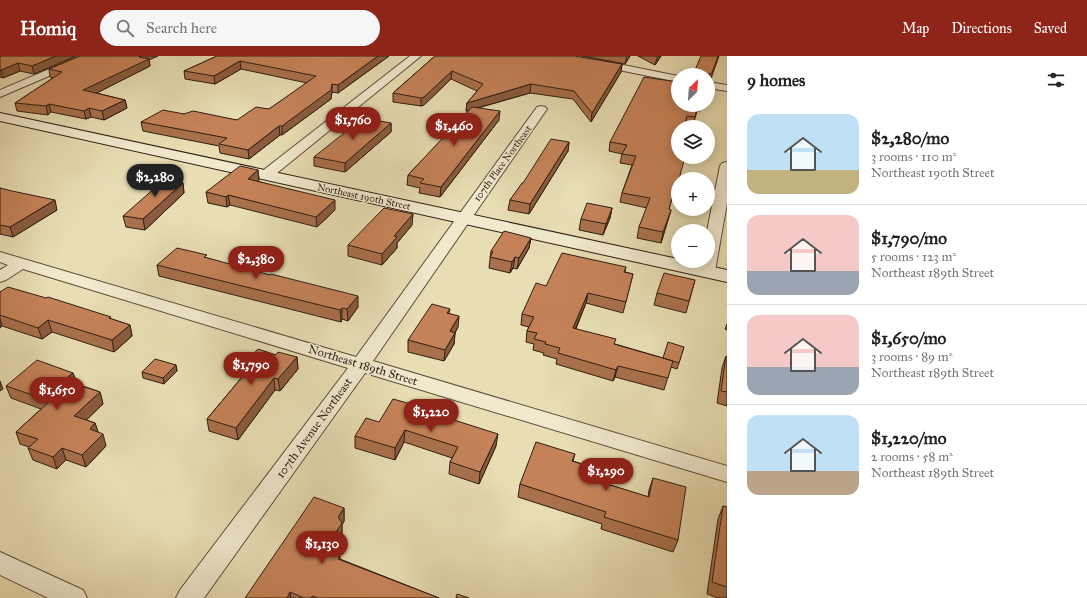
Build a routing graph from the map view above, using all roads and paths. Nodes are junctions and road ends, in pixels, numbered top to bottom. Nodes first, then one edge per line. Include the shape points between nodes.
1 (88, 56) edge
2 (416, 56) edge
3 (554, 56) edge
4 (671, 78) edge
5 (715, 86) edge
6 (727, 88) edge
7 (0, 94) edge
8 (541, 109) dead end
9 (0, 117) edge
10 (727, 166) edge
11 (266, 175) junction
12 (463, 218) junction
13 (0, 257) edge
14 (22, 263) junction
15 (707, 272) junction
16 (727, 276) edge
17 (0, 278) edge
18 (361, 364) junction
19 (727, 474) edge
20 (0, 563) edge
21 (74, 598) edge
22 (189, 598) edge

1 - 7 street
2 - 11 street
3 - 4 street
5 - 6 street
8 - 12 street, 107th Place Northeast
9 - 11 street, Northeast 190th Street
10 - 15 street
11 - 12 street, Northeast 190th Street
12 - 15 street, Northeast 190th Street
12 - 18 street, 107th Avenue Northeast
13 - 14 street, Northeast 189th Street
14 - 17 street
14 - 18 street, Northeast 189th Street
15 - 16 street, Northeast 190th Street
18 - 19 street, Northeast 189th Street
18 - 22 street, 107th Avenue Northeast
20 - 21 street

